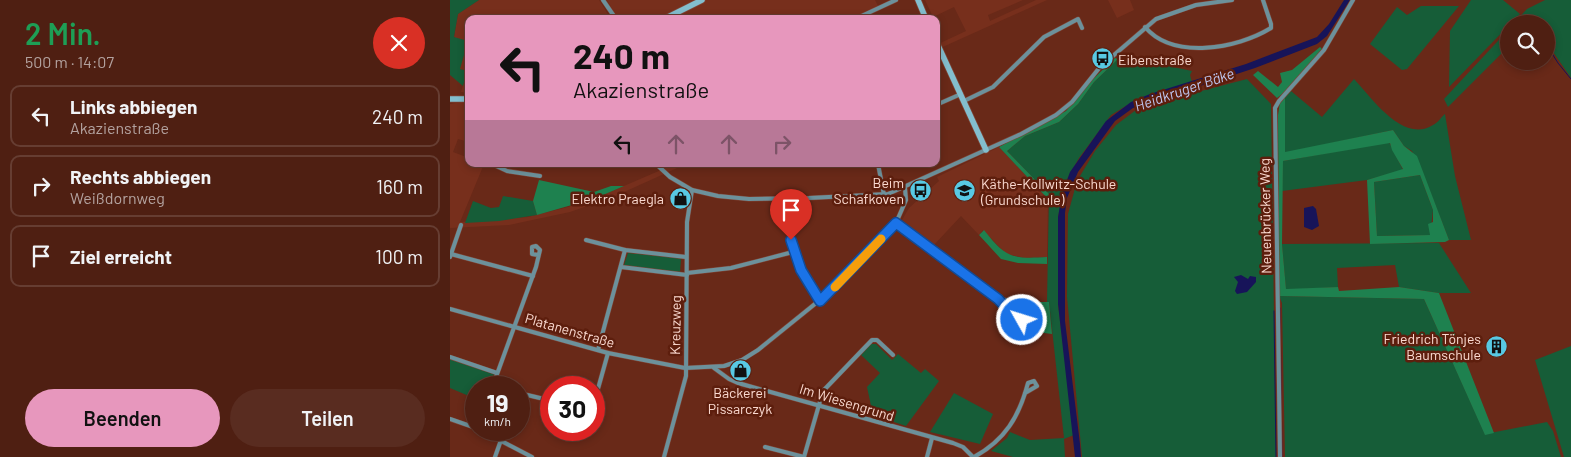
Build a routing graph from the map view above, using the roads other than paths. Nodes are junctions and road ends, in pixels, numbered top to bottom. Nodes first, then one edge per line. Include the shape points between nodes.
1 (603, 0) edge
2 (702, 0) edge
3 (896, 0) edge
4 (918, 0) edge
5 (1232, 0) edge
6 (1263, 0) edge
7 (1353, 0) edge
8 (613, 15) edge
9 (672, 15) edge
10 (864, 15) edge
11 (924, 15) edge
12 (1145, 27) junction
13 (1082, 28) dead end
14 (940, 49) edge
15 (961, 94) junction
16 (450, 99) edge
17 (465, 99) edge
18 (964, 101) junction
19 (940, 103) edge
20 (986, 150) junction
21 (498, 167) edge
22 (659, 167) edge
23 (879, 167) edge
24 (540, 176) dead end
25 (905, 188) junction
26 (692, 190) junction
27 (884, 195) junction
28 (785, 198) junction
29 (896, 223) junction
30 (461, 225) dead end
31 (586, 240) dead end
32 (626, 250) junction
33 (793, 252) junction
34 (451, 255) edge
35 (538, 255) dead end
36 (686, 257) junction
37 (621, 267) junction
38 (687, 274) junction
39 (533, 276) junction
40 (998, 299) junction
41 (820, 301) junction
42 (450, 308) edge
43 (515, 325) junction
44 (598, 350) junction
45 (608, 353) junction
46 (893, 355) dead end
47 (450, 357) edge
48 (685, 368) junction
49 (714, 368) junction
50 (497, 373) junction
51 (496, 376) edge
52 (602, 376) edge
53 (1025, 393) dead end
54 (817, 406) junction
55 (450, 419) edge
56 (465, 424) edge
57 (932, 438) junction
58 (501, 441) edge
59 (503, 441) edge
60 (765, 447) dead end
61 (494, 457) edge
62 (532, 457) edge
63 (664, 457) edge
64 (804, 457) edge
65 (928, 457) edge
66 (974, 457) edge
67 (1280, 457) edge

1 - 8 street
2 - 9 street
3 - 10 street
4 - 11 street
5 - 12 street via 1172,12
6 - 12 street via 1271,28 1212,49 1165,42
7 - 67 street, Neuenbrücker Weg via 1324,50 1275,108
12 - 20 street via 1091,75 1061,112
13 - 18 street via 1078,19 1050,33 993,87
14 - 15 street
15 - 18 street
15 - 19 street
16 - 17 street
18 - 20 street
20 - 25 street
21 - 24 street
22 - 26 street
23 - 27 street
25 - 27 street
25 - 29 street via 906,200
26 - 28 street via 736,198
26 - 36 street, Kreuzweg
27 - 28 street
28 - 33 street
29 - 40 street
29 - 41 street, Platanenstraße
30 - 34 street
31 - 32 street
32 - 36 street
32 - 37 street
33 - 38 street via 732,268
33 - 41 street
34 - 39 street
35 - 39 street
36 - 38 street, Kreuzweg
37 - 38 street
37 - 44 street
38 - 48 street, Kreuzweg
39 - 43 street
40 - 40 street via 1012,314 1022,320 1026,306 1023,302
41 - 49 street, Platanenstraße via 758,350 742,360
42 - 43 street, Platanenstraße
43 - 44 street, Platanenstraße
43 - 50 street
44 - 45 street, Platanenstraße
45 - 48 street, Platanenstraße
45 - 52 street
46 - 54 street via 877,340 872,340 823,391
47 - 50 street
48 - 49 street, Platanenstraße
48 - 63 street, Kreuzweg via 686,376
49 - 54 street, Im Wiesengrund via 729,380
50 - 51 street
53 - 66 street via 1004,436
54 - 57 street, Im Wiesengrund
54 - 64 street
55 - 56 street
57 - 65 street
57 - 66 street, Im Wiesengrund via 962,447
58 - 61 street
59 - 62 street
60 - 64 street

